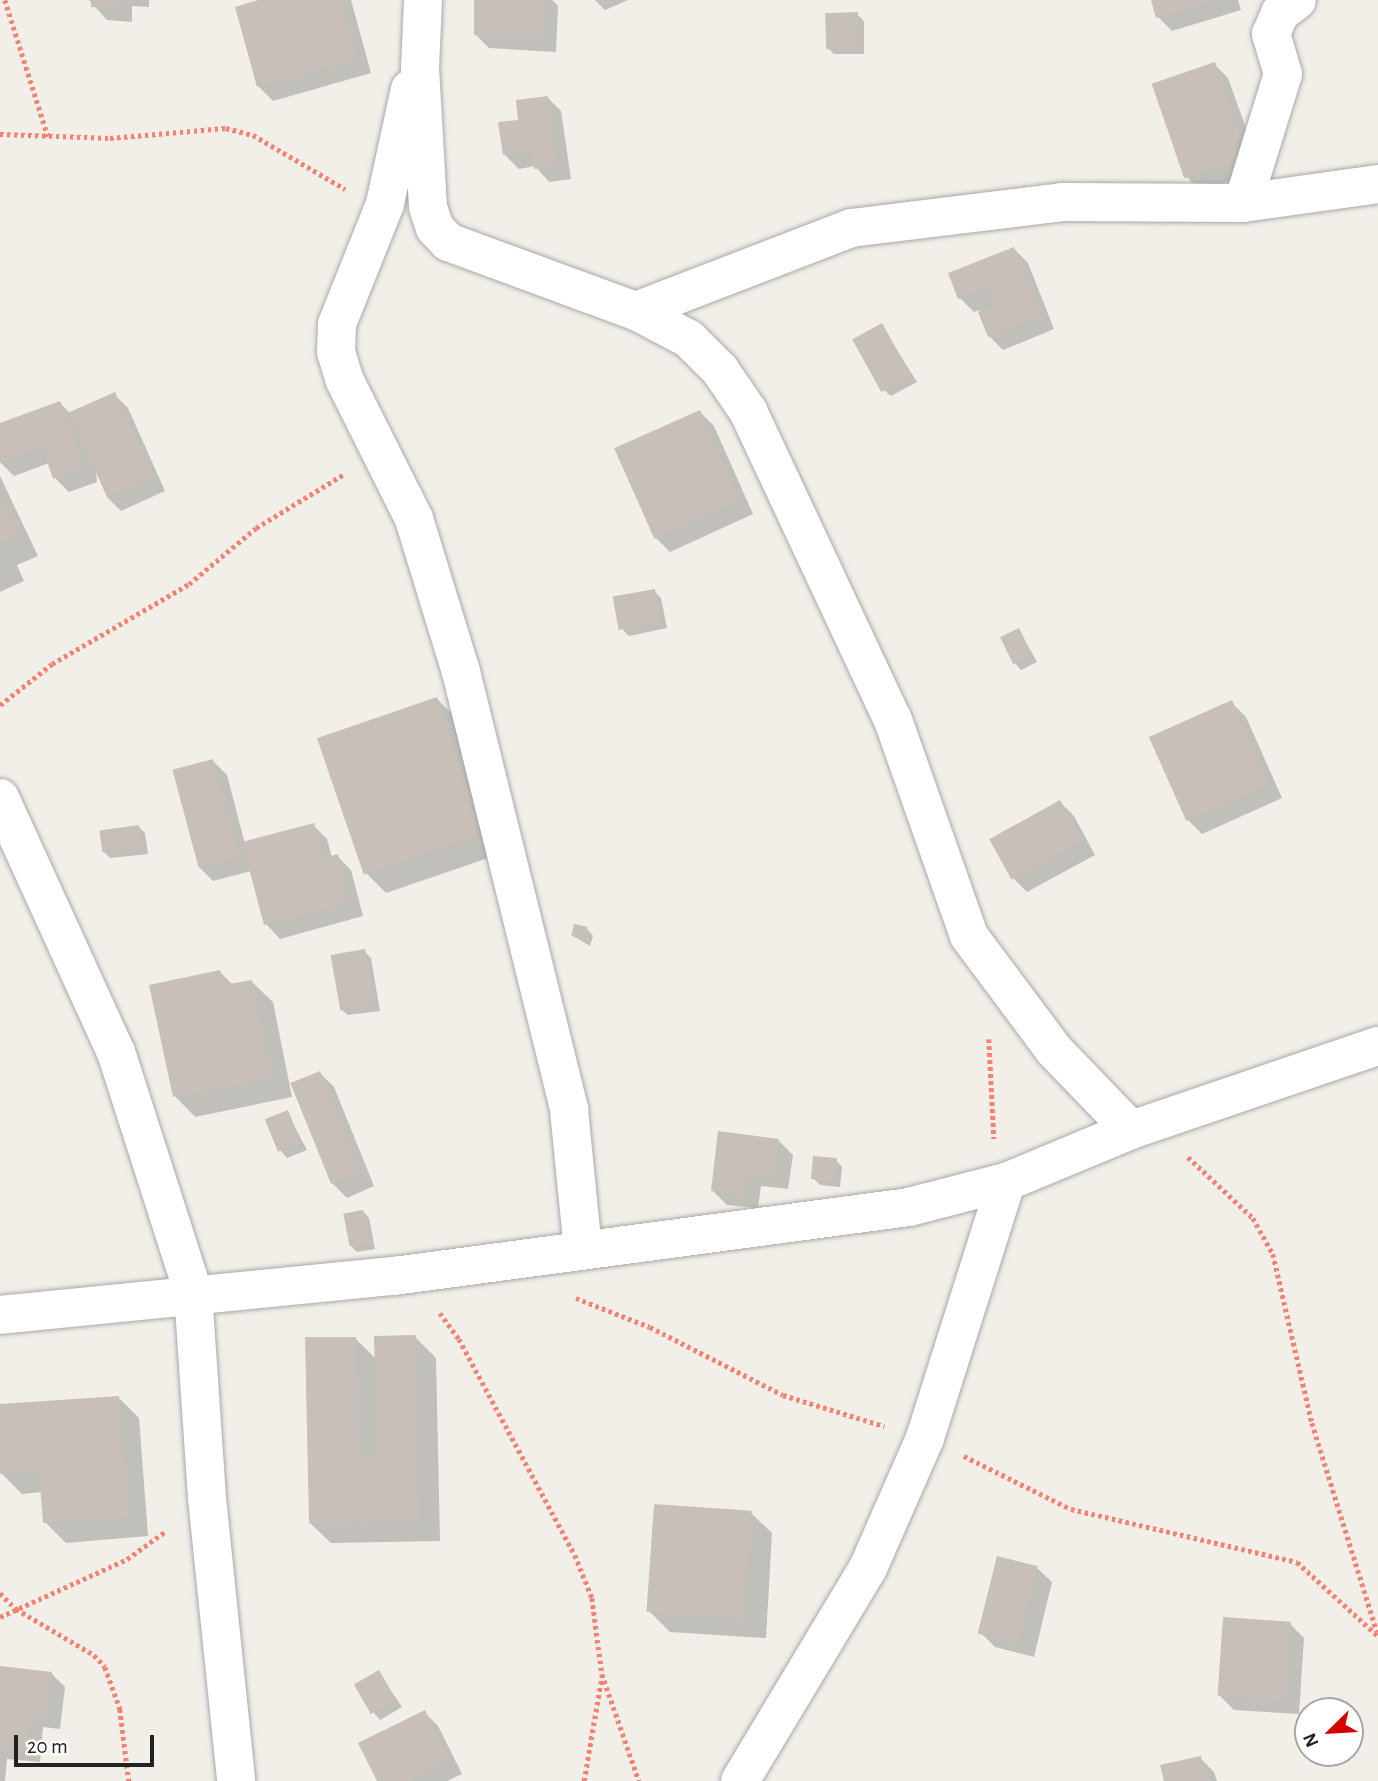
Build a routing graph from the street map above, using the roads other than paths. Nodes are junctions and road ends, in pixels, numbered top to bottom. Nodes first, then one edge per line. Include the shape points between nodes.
1 (423, 0) edge
2 (1297, 0) edge
3 (420, 68) junction
4 (1378, 184) edge
5 (1242, 203) junction
6 (636, 311) junction
7 (0, 798) edge
8 (1378, 1046) edge
9 (1142, 1126) junction
10 (995, 1185) junction
11 (583, 1250) junction
12 (193, 1292) junction
13 (0, 1315) edge
14 (236, 1781) edge
15 (740, 1781) edge

1 - 3 street
2 - 5 street via 1280,13 1271,34 1283,74
3 - 6 street via 428,207 435,228 448,242
3 - 11 street via 405,107 385,204 337,324 336,352 414,519 461,672 569,1110
4 - 5 street
5 - 6 street via 1062,202 851,228
6 - 9 street via 689,339 720,370 748,411 894,720 969,936 1054,1051
7 - 12 street via 116,1052
8 - 9 street
9 - 10 street
10 - 11 street via 909,1208
10 - 15 street via 925,1438 869,1568
11 - 12 street via 394,1276
12 - 13 street
12 - 14 street via 207,1498

